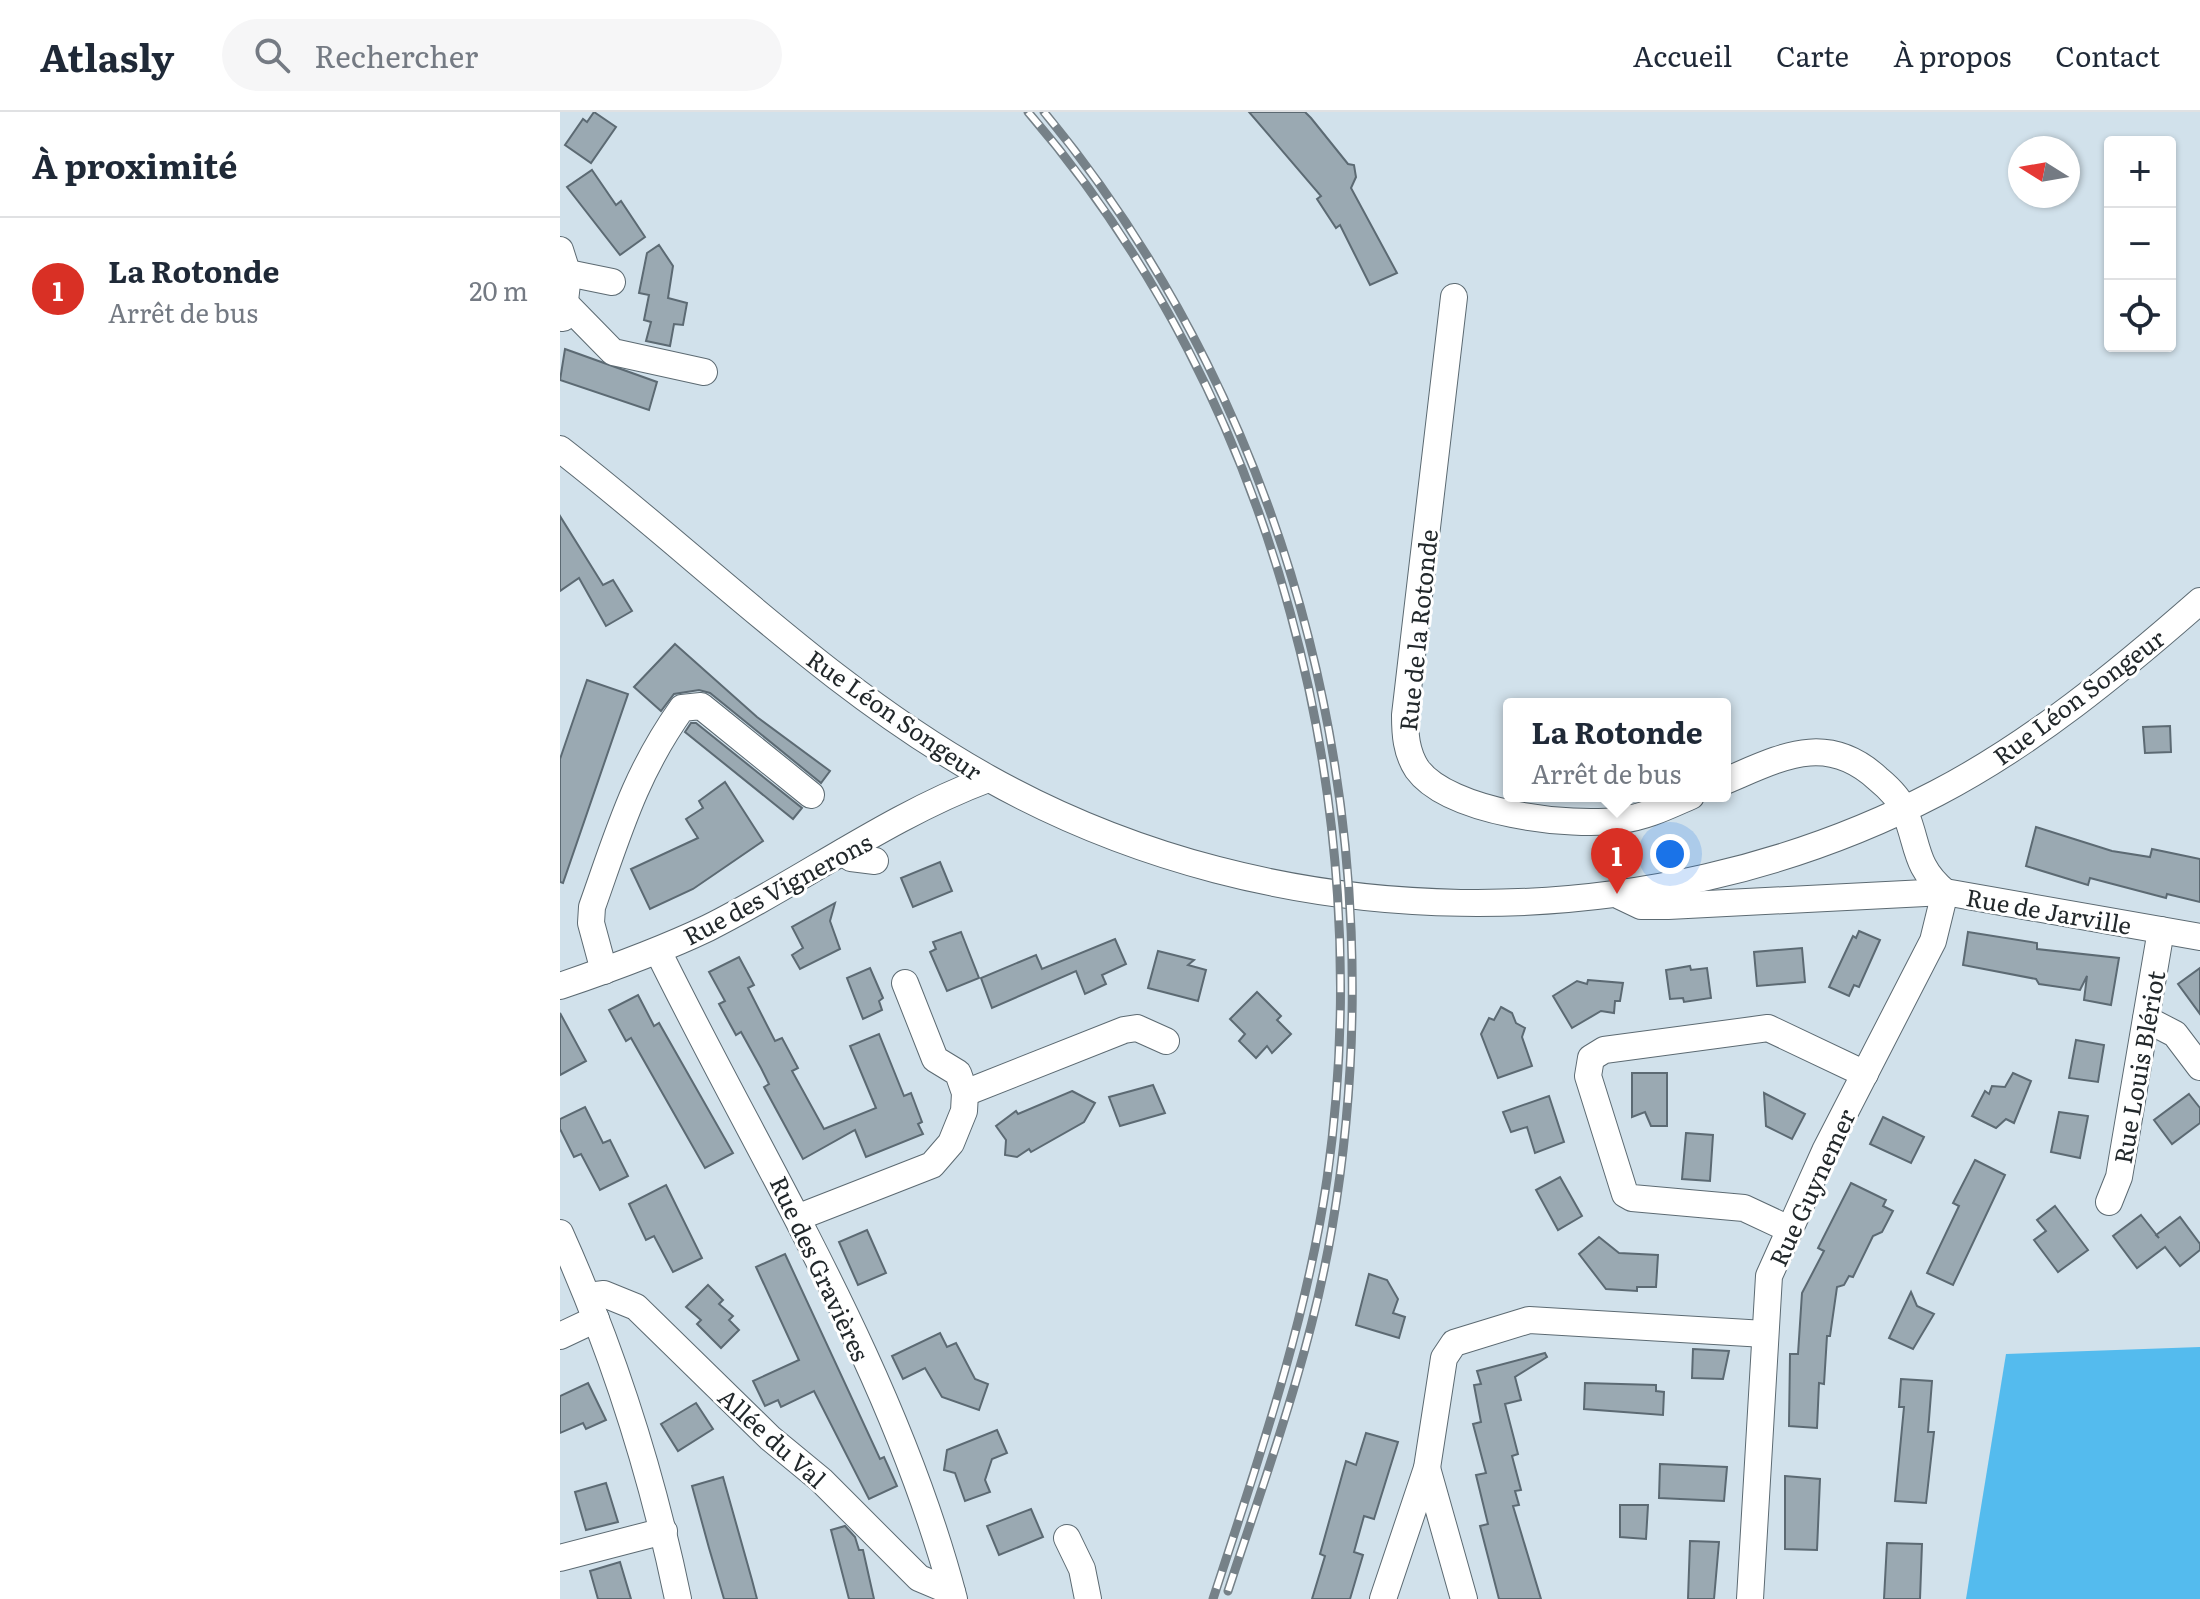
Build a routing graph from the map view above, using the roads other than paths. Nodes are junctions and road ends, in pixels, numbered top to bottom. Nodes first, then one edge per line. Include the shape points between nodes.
1 (564, 261) edge
2 (612, 282) dead end
3 (1454, 297) dead end
4 (704, 372) dead end
5 (560, 449) edge
6 (2200, 601) edge
7 (1731, 778) edge
8 (988, 779) junction
9 (811, 795) dead end
10 (1674, 802) edge
11 (1904, 808) junction
12 (843, 852) junction
13 (875, 861) dead end
14 (1945, 892) junction
15 (1617, 894) junction
16 (2161, 930) junction
17 (2200, 937) edge
18 (658, 951) junction
19 (604, 971) junction
20 (905, 983) dead end
21 (560, 986) edge
22 (2146, 1019) junction
23 (1166, 1041) dead end
24 (2200, 1067) edge
25 (1865, 1074) junction
26 (961, 1083) junction
27 (2109, 1202) dead end
28 (799, 1217) junction
29 (1789, 1229) junction
30 (560, 1233) edge
31 (592, 1307) junction
32 (1765, 1334) junction
33 (560, 1336) edge
34 (1427, 1468) junction
35 (664, 1531) junction
36 (1067, 1538) dead end
37 (560, 1558) edge
38 (953, 1596) edge
39 (678, 1599) edge
40 (1088, 1599) edge
41 (1383, 1599) edge
42 (1464, 1599) edge
43 (1750, 1599) edge

1 - 2 street
1 - 4 street via 564,312 613,352
3 - 10 street, Rue de la Rotonde via 1405,715 1410,755 1418,770 1454,795 1553,820 1620,821
5 - 8 street, Rue Léon Songeur via 858,693
6 - 11 street, Rue Léon Songeur via 2044,728 1991,763
7 - 11 street via 1784,755 1838,755 1871,772
8 - 12 street, Rue des Vignerons
8 - 15 street, Rue Léon Songeur via 1145,848 1282,884 1360,896 1470,903
9 - 19 street via 701,706 682,708 635,785 592,907
11 - 14 street, Rue de Jarville via 1922,869
11 - 15 street, Rue Léon Songeur via 1776,857
12 - 13 street
12 - 18 street, Rue des Vignerons
14 - 15 street via 1654,906 1641,906
14 - 16 street, Rue de Jarville
14 - 25 street, Rue Guynemer via 1933,941
16 - 17 street, Rue de Jarville
16 - 22 street, Rue Louis Blériot
18 - 19 street, Rue des Vignerons
18 - 28 street, Rue des Gravières
19 - 21 street, Rue des Vignerons
20 - 26 street via 935,1059
22 - 24 street via 2175,1034
22 - 27 street, Rue Louis Blériot via 2119,1177
23 - 26 street via 1137,1028 1124,1030
25 - 29 street, Rue Guynemer
25 - 29 street via 1768,1028 1604,1050 1591,1058 1588,1076 1625,1194 1744,1208
26 - 28 street via 964,1111 951,1143 932,1165
28 - 38 street, Rue des Gravières via 911,1468
29 - 32 street, Rue Guynemer via 1769,1276
30 - 31 street
31 - 33 street
31 - 35 street
31 - 38 street, Allée du Val via 604,1294 636,1307 919,1578
32 - 34 street via 1529,1320 1454,1343 1444,1358
32 - 43 street, Rue Guynemer
34 - 41 street
34 - 42 street
35 - 37 street
35 - 39 street
36 - 40 street via 1082,1569

